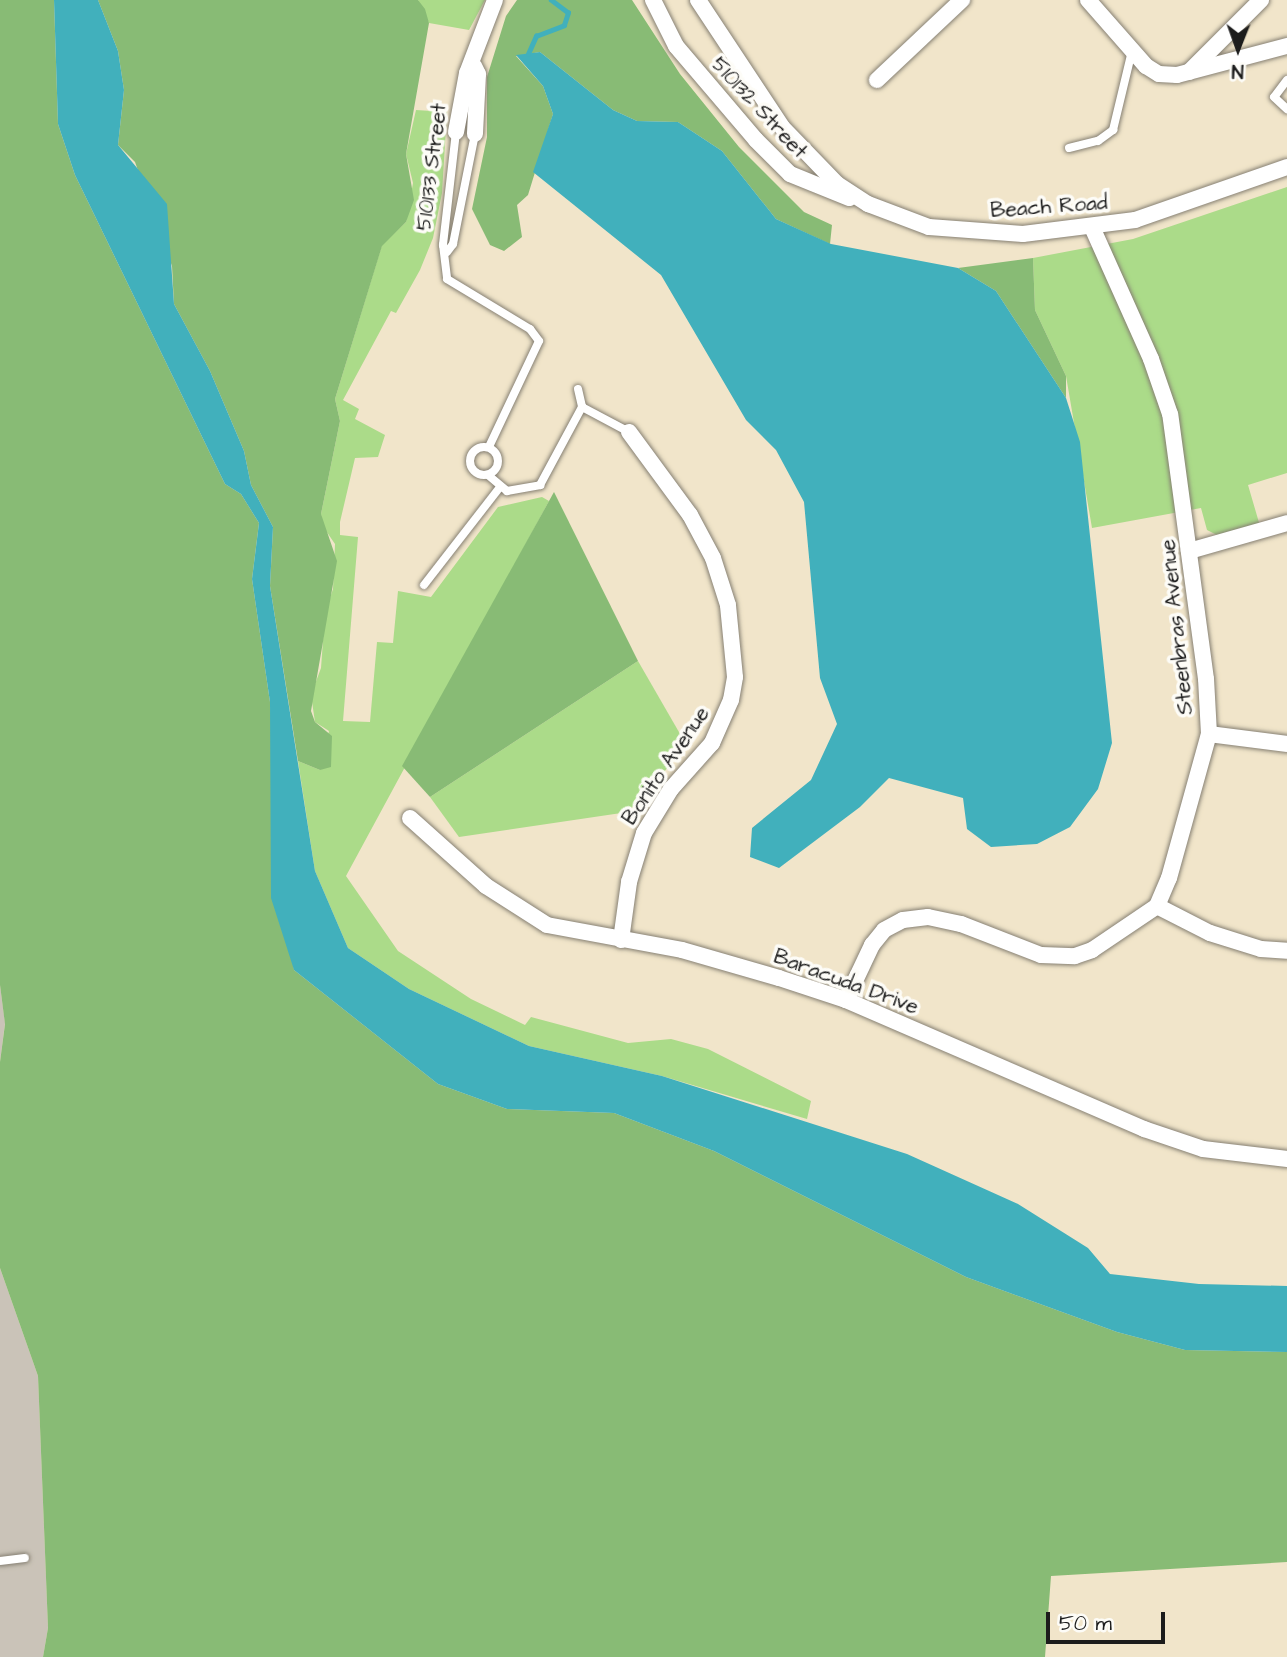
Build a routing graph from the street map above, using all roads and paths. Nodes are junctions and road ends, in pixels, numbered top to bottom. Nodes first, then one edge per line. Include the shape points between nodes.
1 (495, 0) edge
2 (653, 0) edge
3 (698, 0) edge
4 (962, 0) edge
5 (1088, 0) edge
6 (1261, 0) edge
7 (1287, 46) edge
8 (1132, 51) junction
9 (474, 66) junction
10 (1189, 72) junction
11 (877, 80) dead end
12 (1287, 80) edge
13 (1287, 109) edge
14 (456, 132) joint
15 (475, 134) joint
16 (1069, 148) dead end
17 (1287, 167) edge
18 (868, 204) junction
19 (1092, 227) junction
20 (447, 252) junction
21 (578, 389) dead end
22 (582, 407) junction
23 (629, 432) joint
24 (489, 447) junction
25 (488, 475) junction
26 (500, 487) junction
27 (1287, 523) edge
28 (1189, 551) junction
29 (424, 585) dead end
30 (1209, 734) junction
31 (1287, 744) edge
32 (410, 818) dead end
33 (1157, 906) junction
34 (621, 940) junction
35 (1287, 951) edge
36 (846, 1000) junction
37 (1287, 1159) edge
38 (25, 1558) dead end
39 (0, 1561) edge

1 - 9 street, 510133 Street via 477,41
2 - 18 street, 510132 Street via 676,46 711,92 790,174
3 - 18 street, Beach Road via 782,127 837,184
4 - 11 street
5 - 8 street
6 - 10 street
7 - 10 street
8 - 10 street via 1159,74
8 - 16 lane via 1113,130 1098,141
9 - 14 street, 510133 Street via 467,73
9 - 15 street, 510133 Street via 478,74
12 - 13 lane via 1274,97
14 - 20 lane, 510133 Street via 443,245
15 - 20 lane, 510133 Street via 453,243
17 - 19 street, Beach Road via 1135,220
18 - 19 street, Beach Road via 929,227 969,233 1023,234
19 - 28 street, Steenbras Avenue via 1164,391
20 - 24 lane via 444,270 453,285 530,329 539,341
21 - 22 lane
22 - 23 lane
22 - 26 lane via 540,485 522,492
23 - 34 street, Bonito Avenue via 690,515 713,558 728,605 735,677 732,700 712,743 671,789 644,833 629,882
24 - 25 lane via 499,461
24 - 25 lane via 478,448 469,461 473,471
25 - 26 lane
26 - 29 lane
27 - 28 street
28 - 30 street, Steenbras Avenue
30 - 31 street
30 - 33 street, Steenbras Avenue
32 - 34 street, Baracuda Drive via 486,886 528,916 561,930
33 - 35 street via 1210,933 1261,949
33 - 36 street via 1092,950 1057,957 961,924 928,917 903,919 884,930 872,945
34 - 36 street, Baracuda Drive via 682,950
36 - 37 street, Baracuda Drive via 1144,1129 1203,1149
38 - 39 lane

